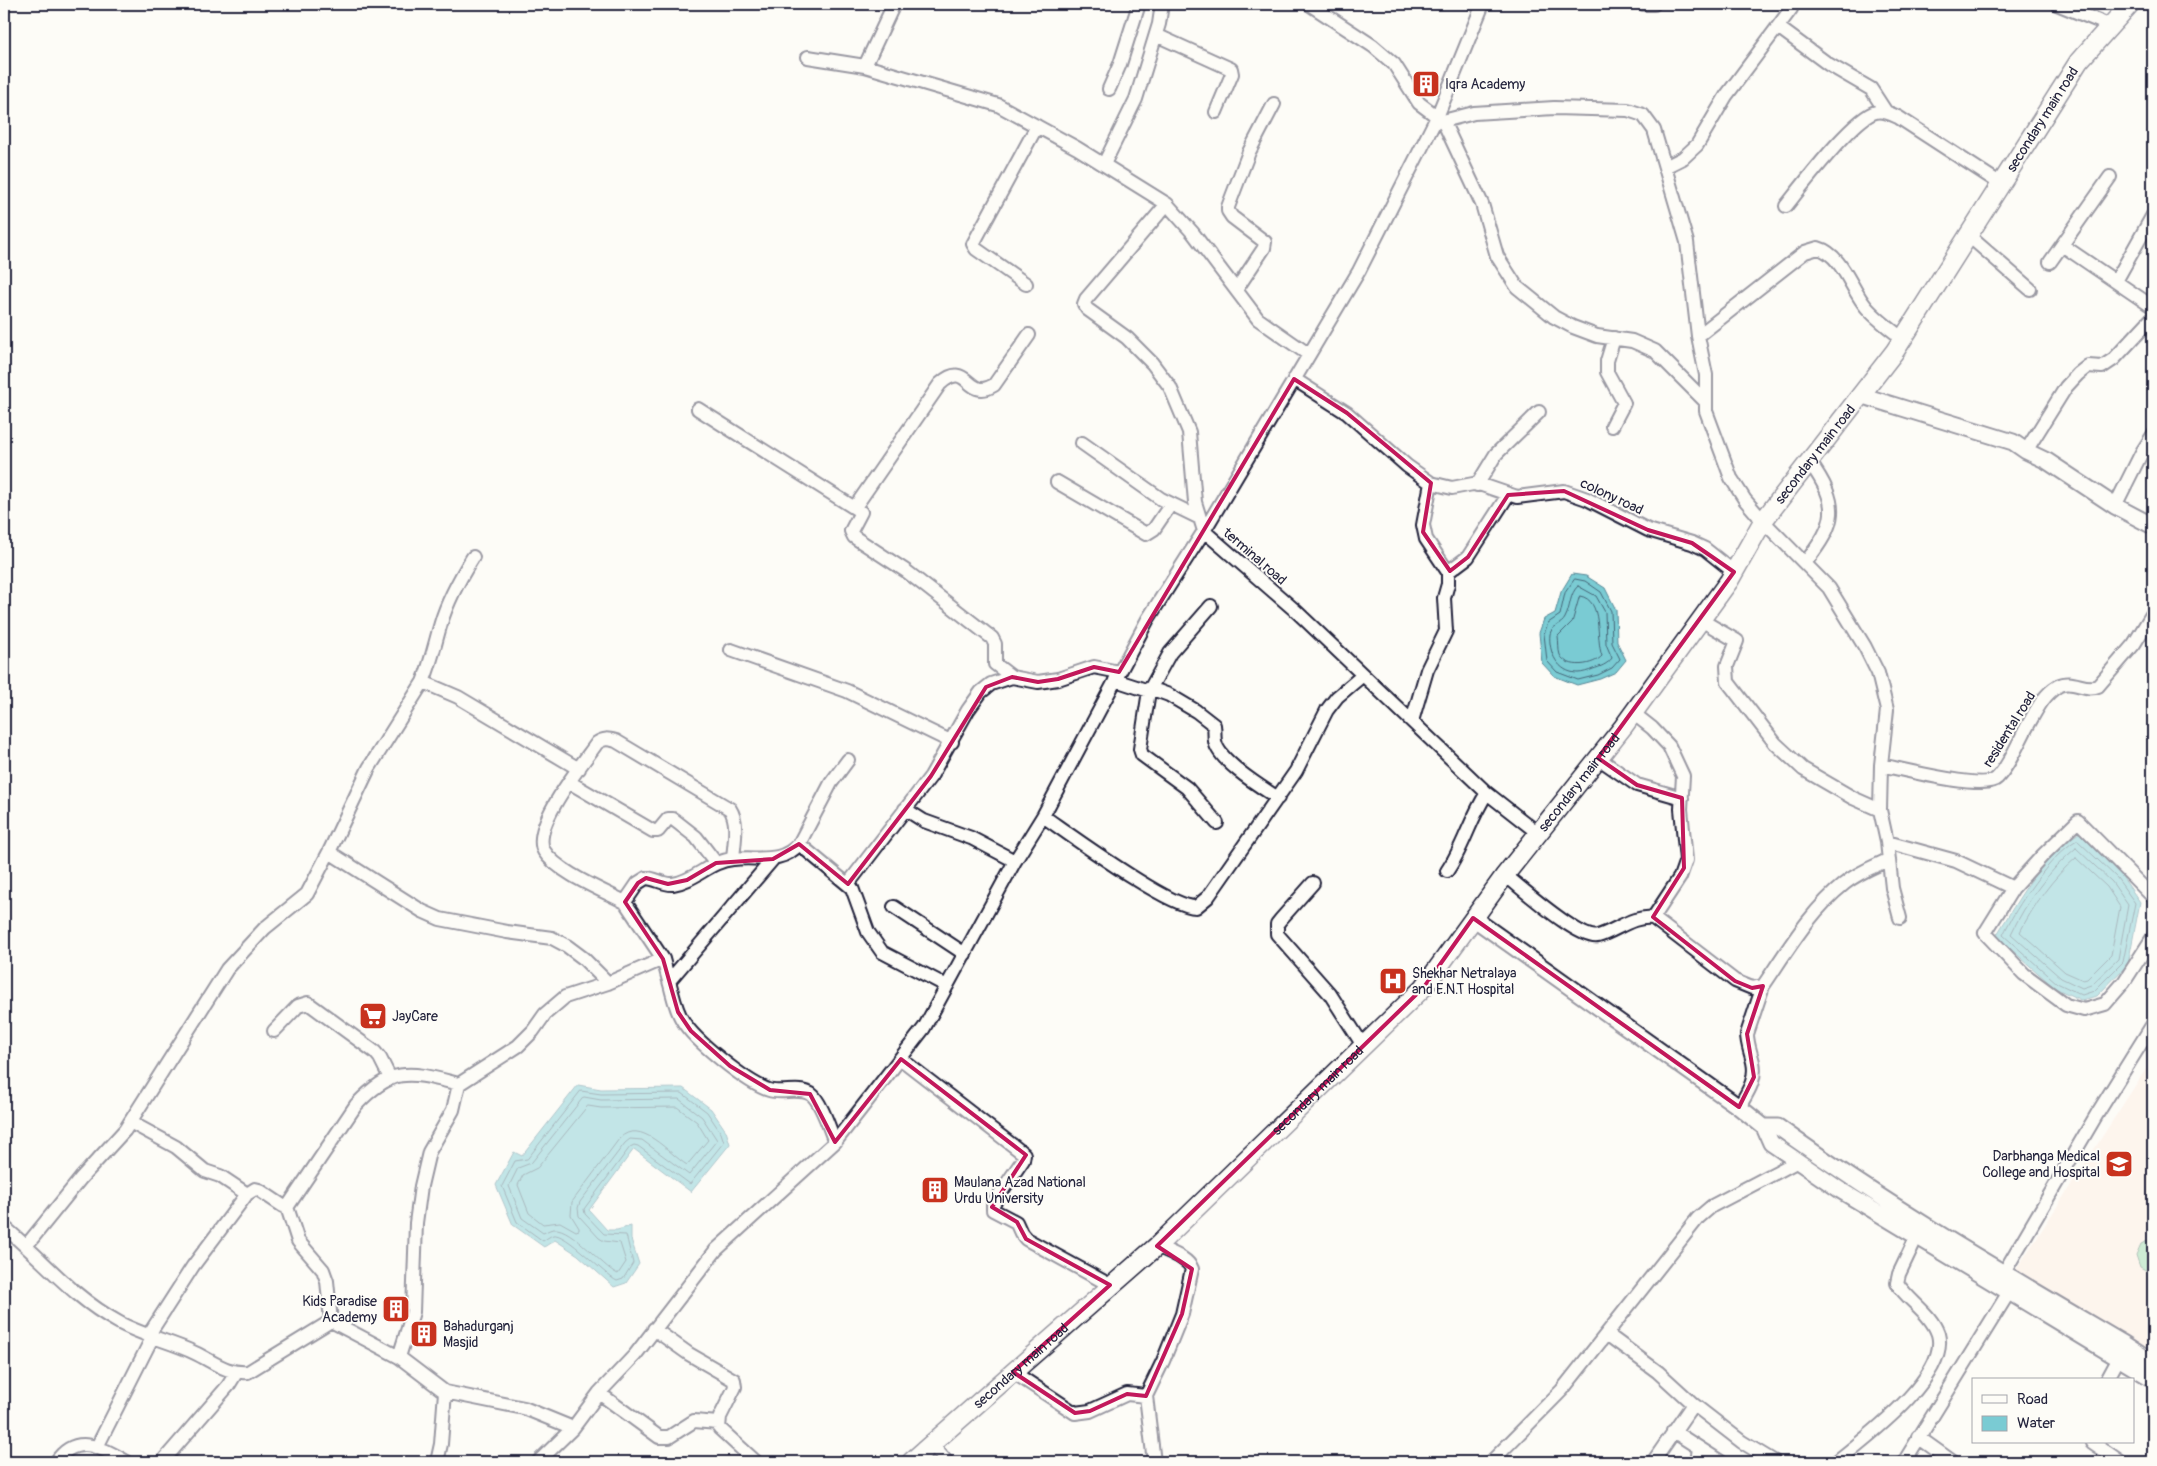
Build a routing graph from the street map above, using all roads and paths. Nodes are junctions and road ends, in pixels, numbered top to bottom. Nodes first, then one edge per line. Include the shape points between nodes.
1 (894, 4) edge
2 (1139, 4) edge
3 (1162, 4) edge
4 (1308, 4) edge
5 (1483, 4) edge
6 (1644, 4) edge
7 (1654, 4) edge
8 (1791, 4) edge
9 (2057, 4) edge
10 (2130, 4) edge
11 (2075, 7) edge
12 (2111, 26) junction
13 (1778, 27) junction
14 (1156, 35) junction
15 (808, 58) dead end
16 (865, 66) junction
17 (1109, 89) dead end
18 (1274, 104) dead end
19 (1216, 112) dead end
20 (1886, 112) junction
21 (1440, 119) junction
22 (1037, 126) junction
23 (1104, 164) junction
24 (1665, 167) junction
25 (2110, 177) dead end
26 (2001, 184) junction
27 (1167, 204) junction
28 (1786, 206) dead end
29 (2153, 215) edge
30 (1969, 236) junction
31 (2062, 245) junction
32 (2050, 262) dead end
33 (2116, 280) junction
34 (1026, 284) dead end
35 (2030, 288) dead end
36 (1236, 290) junction
37 (2153, 307) edge
38 (2153, 317) edge
39 (1029, 334) dead end
40 (1698, 336) junction
41 (1614, 338) junction
42 (1902, 338) junction
43 (1308, 354) junction
44 (1294, 379) junction
45 (1860, 395) junction
46 (1706, 402) junction
47 (698, 409) dead end
48 (1539, 412) dead end
49 (1612, 426) dead end
50 (2153, 435) edge
51 (1082, 443) dead end
52 (2026, 451) junction
53 (1809, 461) junction
54 (1057, 482) dead end
55 (1431, 483) junction
56 (1478, 485) junction
57 (1508, 495) junction
58 (1170, 504) junction
59 (2115, 506) junction
60 (855, 507) junction
61 (1200, 518) junction
62 (1763, 521) junction
63 (2153, 526) edge
64 (1204, 531) junction
65 (473, 557) dead end
66 (1805, 563) junction
67 (1448, 572) junction
68 (1734, 572) junction
69 (1211, 606) dead end
70 (2153, 613) edge
71 (1701, 620) junction
72 (731, 650) dead end
73 (1363, 675) junction
74 (1117, 676) junction
75 (1012, 677) junction
76 (423, 682) junction
77 (1149, 691) junction
78 (1632, 712) junction
79 (1412, 721) junction
80 (952, 742) junction
81 (1598, 758) junction
82 (848, 760) dead end
83 (1881, 765) junction
84 (579, 769) junction
85 (569, 782) junction
86 (1487, 793) junction
87 (1278, 798) junction
88 (1682, 798) junction
89 (906, 809) junction
90 (1880, 810) junction
91 (1043, 816) junction
92 (1217, 823) dead end
93 (1538, 833) junction
94 (1887, 842) junction
95 (799, 844) junction
96 (329, 852) junction
97 (733, 858) junction
98 (773, 859) junction
99 (1888, 860) junction
100 (1015, 861) junction
101 (716, 863) junction
102 (1447, 871) dead end
103 (1505, 875) junction
104 (1313, 883) dead end
105 (848, 884) junction
106 (2013, 888) junction
107 (2153, 897) edge
108 (625, 902) junction
109 (894, 907) dead end
110 (1473, 918) junction
111 (1653, 918) junction
112 (1900, 918) dead end
113 (2153, 937) edge
114 (965, 954) junction
115 (662, 959) junction
116 (669, 981) junction
117 (608, 983) junction
118 (947, 986) junction
119 (1763, 986) junction
120 (2153, 1024) edge
121 (274, 1031) dead end
122 (1364, 1046) junction
123 (901, 1059) junction
124 (390, 1078) junction
125 (459, 1084) junction
126 (1738, 1107) junction
127 (130, 1122) junction
128 (1764, 1127) junction
129 (835, 1142) junction
130 (1798, 1162) junction
131 (247, 1194) junction
132 (286, 1207) junction
133 (1894, 1214) junction
134 (4, 1228) edge
135 (1917, 1236) junction
136 (26, 1246) junction
137 (1157, 1246) junction
138 (2007, 1282) junction
139 (1110, 1285) junction
140 (331, 1321) junction
141 (654, 1329) junction
142 (1608, 1334) junction
143 (150, 1337) junction
144 (399, 1357) junction
145 (2119, 1358) junction
146 (2153, 1363) edge
147 (1013, 1372) junction
148 (236, 1373) junction
149 (2108, 1378) edge
150 (2153, 1379) edge
151 (445, 1392) junction
152 (599, 1393) junction
153 (1146, 1396) junction
154 (1692, 1404) junction
155 (718, 1423) junction
156 (572, 1428) junction
157 (1673, 1431) junction
158 (1918, 1437) junction
159 (931, 1444) junction
160 (2095, 1444) edge
161 (97, 1448) junction
162 (1699, 1448) junction
163 (56, 1462) edge
164 (127, 1462) edge
165 (162, 1462) edge
166 (437, 1462) edge
167 (538, 1462) edge
168 (756, 1462) edge
169 (911, 1462) edge
170 (947, 1462) edge
171 (1154, 1462) edge
172 (1491, 1462) edge
173 (1653, 1462) edge
174 (1697, 1462) edge
175 (1721, 1462) edge
176 (1775, 1462) edge
177 (1836, 1462) edge
178 (1904, 1462) edge
179 (1953, 1462) edge
180 (2121, 1462) edge

1 - 16 street
2 - 17 street via 1123,58
3 - 14 street
4 - 21 street via 1373,46 1394,64 1419,103
5 - 21 street
6 - 7 street
8 - 13 street
9 - 11 street
10 - 12 main road, secondary main road
11 - 12 street
12 - 26 main road, secondary main road via 2079,61
13 - 20 street via 1870,89
13 - 24 street via 1726,96 1697,145 1683,158
14 - 19 street via 1231,69 1232,74
14 - 23 street via 1136,99
15 - 16 street
16 - 22 street via 998,105
18 - 36 street via 1249,152 1228,207 1232,218 1265,242
20 - 26 street
20 - 28 street via 1876,111 1865,116
21 - 24 street via 1474,112 1554,108 1628,110 1643,115 1649,121
21 - 41 street via 1482,204 1497,256 1517,287 1554,317 1573,327
21 - 43 street via 1359,271
22 - 23 street
22 - 34 street via 973,244
23 - 27 street
24 - 40 street via 1687,242
25 - 31 street
26 - 30 main road, secondary main road
27 - 36 street
27 - 61 street, terminal road via 1084,304 1087,310 1127,338 1170,387 1189,432
29 - 33 street
30 - 35 street
30 - 42 main road, secondary main road
31 - 32 street
31 - 33 street
33 - 37 street
36 - 43 street via 1258,319
38 - 52 street via 2114,359 2102,367 2088,366 2072,380
39 - 60 street via 994,385 979,389 956,375 940,384
40 - 42 street via 1805,252 1818,248 1830,253 1874,315
40 - 46 street via 1706,375
41 - 46 street via 1632,341 1655,351
41 - 49 street via 1607,361 1608,372 1624,403
42 - 45 main road, secondary main road
43 - 44 street
44 - 55 street, colony road via 1347,412 1407,466
44 - 64 street
45 - 52 street via 1984,432 2013,442
45 - 53 main road, secondary main road
46 - 62 street via 1709,420 1730,478
47 - 60 street
48 - 56 street via 1496,454
50 - 59 street
51 - 58 street
52 - 59 street via 2048,461
53 - 62 main road, secondary main road
53 - 66 street via 1827,490 1831,520 1825,536
54 - 58 street via 1146,534
55 - 56 street, colony road via 1452,488
55 - 67 street via 1424,532
56 - 57 street, colony road
57 - 67 street via 1468,557
57 - 68 street, colony road via 1524,497 1564,490 1648,530 1692,543
58 - 61 street
59 - 63 street
60 - 75 street via 862,512 851,530 854,537 906,571 992,638 995,664
61 - 64 street, terminal road
62 - 66 street
62 - 68 main road, secondary main road
64 - 73 street, terminal road
64 - 74 street via 1148,619
65 - 76 street via 457,583
66 - 83 street via 1829,588 1878,673 1887,710
67 - 79 street via 1444,598 1446,631 1431,660
68 - 71 main road, secondary main road
69 - 77 street via 1170,653
70 - 83 street, residental road via 2134,644 2098,686 2090,688 2066,683 2049,693 2003,769 1991,782 1966,781
71 - 78 main road, secondary main road
71 - 90 street via 1737,641 1727,666 1728,682 1780,749 1803,769
72 - 80 street via 847,691
73 - 79 street, terminal road
73 - 87 street via 1327,710 1296,771
74 - 75 street via 1094,667 1038,682
74 - 77 street
74 - 91 street
75 - 80 street via 991,684 981,692
76 - 84 street via 458,697
76 - 96 street via 369,768
77 - 87 street via 1169,695 1212,722 1215,741 1222,754
77 - 92 street via 1141,752 1187,788
78 - 81 main road, secondary main road
78 - 88 street via 1669,746 1683,776
79 - 86 street, terminal road
80 - 89 street
81 - 88 street via 1637,785
81 - 93 main road, secondary main road
82 - 95 street via 831,783
83 - 90 street
84 - 85 street
84 - 97 street via 596,743 603,739 616,741 730,809 735,824
85 - 101 street via 653,831 658,831 668,819 672,819 696,837
85 - 108 street via 550,810 542,845 571,874
86 - 93 street, terminal road
86 - 102 street via 1475,812 1459,854
87 - 91 street via 1208,897 1196,907 1184,906 1148,886
88 - 111 street via 1684,868
89 - 100 street via 924,821 966,836
89 - 105 street
90 - 94 street
91 - 100 street
93 - 103 main road, secondary main road
94 - 99 street
94 - 106 street via 1956,862
95 - 98 street via 787,854
95 - 105 street
96 - 117 street via 440,919 552,938 583,958
96 - 127 street via 307,894 265,928 227,969
97 - 98 street
97 - 101 street
98 - 116 street
99 - 112 street
99 - 119 street via 1857,875 1832,894
100 - 114 street
101 - 108 street via 687,880 673,884 653,878 642,880
103 - 110 main road, secondary main road
103 - 111 street via 1586,936 1598,936 1641,918
104 - 122 street via 1277,924 1276,934 1330,994
105 - 118 street via 868,932 882,952
106 - 107 street via 2078,822
106 - 113 street via 1985,933 2024,974 2066,1005 2084,1010 2106,1004
108 - 115 street
109 - 114 street
110 - 122 main road, secondary main road via 1424,987
110 - 126 street
111 - 119 street via 1735,981 1752,988
114 - 118 street
115 - 116 street
115 - 117 street
116 - 129 street via 678,1012 691,1031 745,1079 758,1086 810,1094 821,1108
117 - 125 street via 565,998 545,1014 518,1046
118 - 123 street via 924,1028
119 - 126 street via 1747,1034 1754,1077
120 - 138 street via 2097,1114
121 - 124 street via 298,1006 308,1003 375,1052
122 - 137 main road, secondary main road
123 - 129 street
123 - 139 street via 1024,1154 992,1210 1016,1222 1026,1239
124 - 125 street via 418,1074
124 - 132 street via 356,1105
125 - 144 street via 453,1110 429,1152 421,1186 416,1223 413,1312
126 - 128 street
127 - 131 street via 176,1147 205,1171 220,1176
127 - 136 street
128 - 130 street via 1771,1143
128 - 133 street via 1778,1127
129 - 141 street via 716,1250
130 - 133 street via 1840,1190
130 - 142 street via 1705,1212
131 - 132 street via 251,1190 259,1190
131 - 143 street via 193,1266
132 - 140 street via 298,1241 323,1270
133 - 135 street
133 - 138 street
134 - 136 street
135 - 138 street
135 - 177 street via 1897,1283 1937,1333 1939,1342 1934,1362 1913,1394
136 - 143 street via 53,1275 82,1299 118,1322
137 - 139 main road, secondary main road
137 - 153 street via 1188,1262 1192,1269 1182,1314
138 - 145 street
138 - 146 street via 2124,1344
138 - 158 street
139 - 147 main road, secondary main road
140 - 144 street
140 - 148 street via 260,1366
141 - 152 street via 635,1355
141 - 155 street via 734,1380 735,1387
142 - 154 street via 1658,1372
142 - 172 street via 1562,1390
143 - 148 street via 195,1353
143 - 161 street
144 - 151 street
145 - 149 street
145 - 150 street
147 - 153 street via 1075,1413 1090,1411 1127,1394
147 - 159 main road, secondary main road
148 - 165 street
151 - 156 street via 524,1408
151 - 166 street
152 - 155 street via 659,1437 669,1437 694,1421
152 - 156 street
153 - 171 street
154 - 157 street
154 - 176 street via 1742,1442
155 - 168 street via 722,1432
156 - 167 street
157 - 162 street
157 - 173 street
158 - 178 street
158 - 179 street
159 - 169 main road, secondary main road
159 - 170 street
160 - 180 street
161 - 163 street via 80,1444
161 - 164 street
162 - 174 street
162 - 175 street

